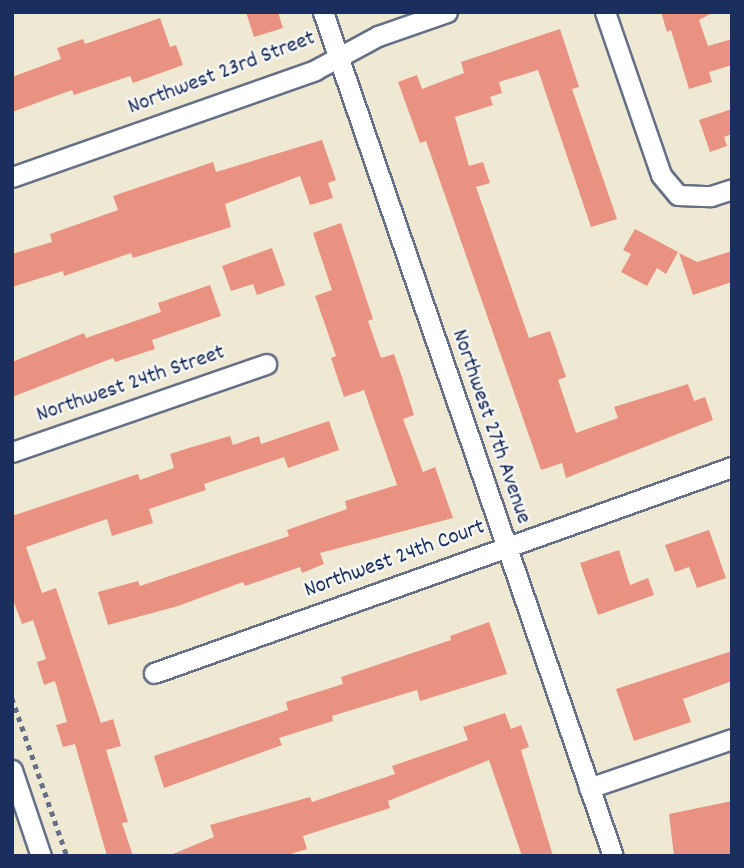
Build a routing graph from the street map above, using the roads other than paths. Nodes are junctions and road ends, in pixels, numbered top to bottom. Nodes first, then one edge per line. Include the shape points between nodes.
1 (323, 12) edge
2 (447, 12) edge
3 (605, 12) edge
4 (337, 55) junction
5 (12, 177) edge
6 (732, 189) edge
7 (266, 364) dead end
8 (12, 452) edge
9 (732, 467) edge
10 (505, 547) junction
11 (154, 673) dead end
12 (732, 739) edge
13 (12, 770) edge
14 (589, 788) junction
15 (41, 856) edge
16 (613, 856) edge

1 - 4 street, Northwest 27th Avenue
2 - 4 street, Northwest 23rd Street
3 - 6 street via 661,175 677,195 711,196
4 - 5 street, Northwest 23rd Street via 315,69
4 - 10 street, Northwest 27th Avenue
7 - 8 street, Northwest 24th Street
9 - 10 street, Northwest 24th Court
10 - 11 street, Northwest 24th Court
10 - 14 street, Northwest 27th Avenue
12 - 14 street
13 - 15 street
14 - 16 street, Northwest 27th Avenue

